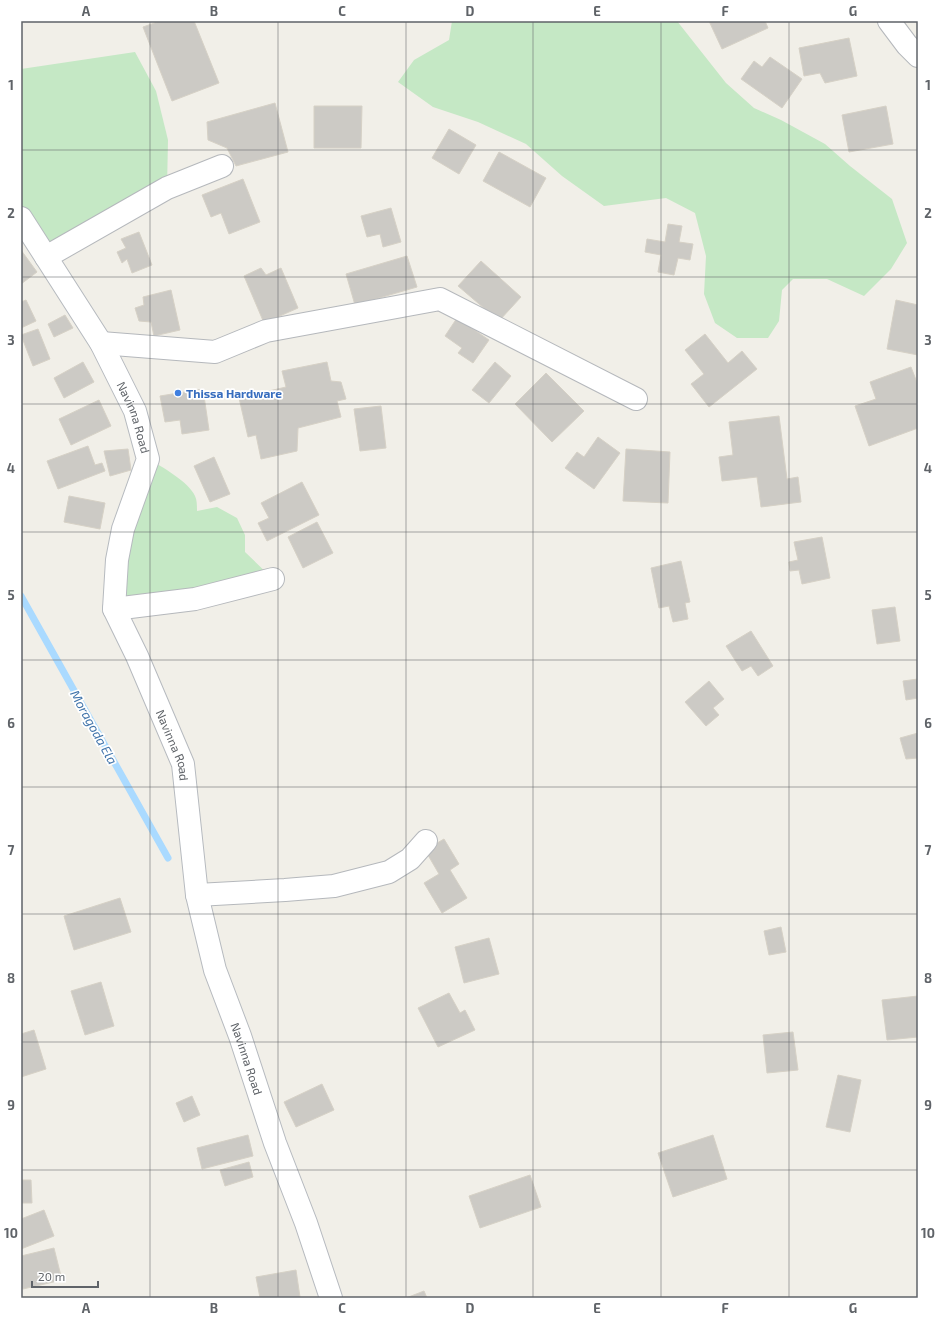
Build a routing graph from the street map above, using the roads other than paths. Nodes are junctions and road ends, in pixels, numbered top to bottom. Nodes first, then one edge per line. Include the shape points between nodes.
1 (889, 21) edge
2 (918, 56) edge
3 (222, 166) dead end
4 (21, 218) edge
5 (46, 257) junction
6 (100, 343) junction
7 (636, 399) dead end
8 (273, 579) dead end
9 (114, 609) junction
10 (426, 841) dead end
11 (197, 895) junction
12 (330, 1298) edge

1 - 2 street
3 - 5 street via 167,188
4 - 5 street, Navinna Road
5 - 6 street, Navinna Road
6 - 7 street via 215,352 266,331 440,299
6 - 9 street, Navinna Road via 135,411 148,459 123,529 117,560
8 - 9 street via 195,599
9 - 11 street, Navinna Road via 183,764
10 - 11 street via 410,859 389,872 334,886
11 - 12 street, Navinna Road via 215,970 275,1143 306,1223

